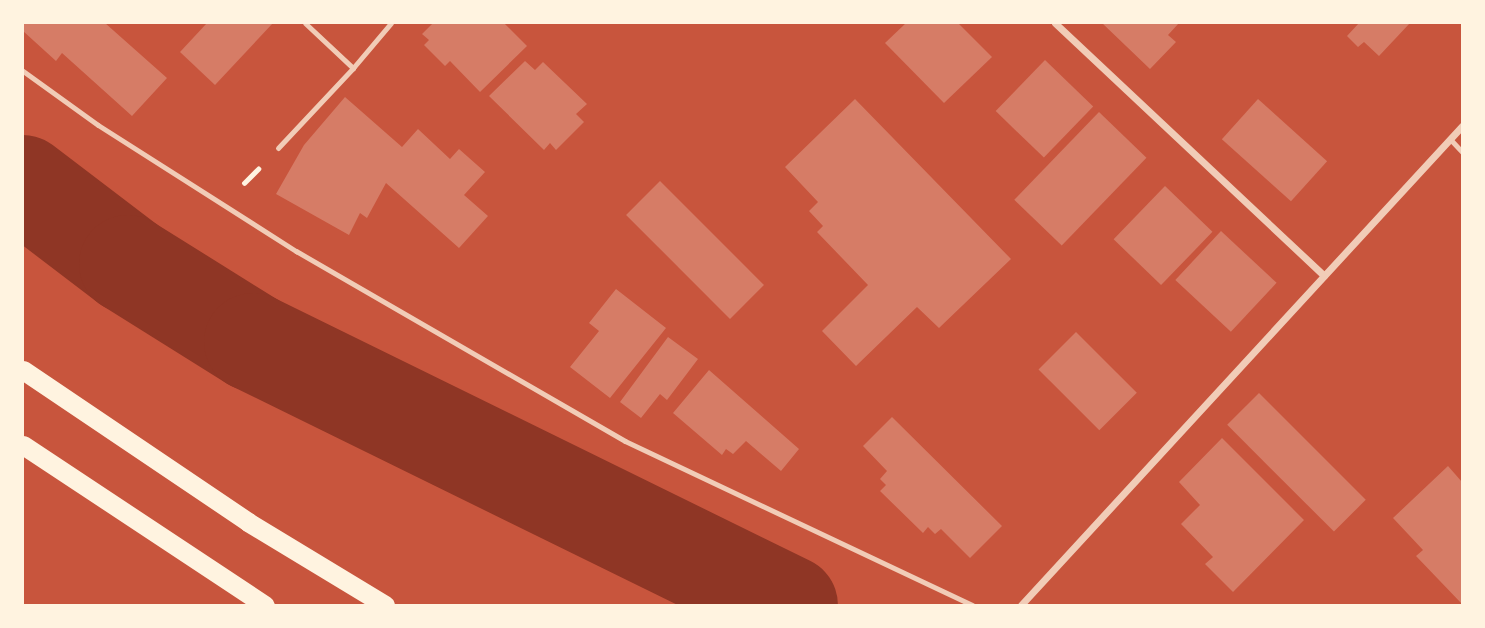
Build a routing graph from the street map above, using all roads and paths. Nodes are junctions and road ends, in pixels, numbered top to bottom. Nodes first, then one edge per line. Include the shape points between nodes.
1 (305, 23) edge
2 (391, 23) edge
3 (1055, 23) edge
4 (353, 68) junction
5 (23, 71) edge
6 (1462, 126) edge
7 (1450, 139) junction
8 (278, 148) joint
9 (1462, 152) edge
10 (223, 205) junction
11 (1324, 276) junction
12 (23, 370) edge
13 (23, 445) edge
14 (265, 605) edge
15 (385, 605) edge
16 (972, 605) edge
17 (1021, 605) edge

1 - 4 lane
2 - 4 lane
3 - 11 street
4 - 8 lane
5 - 10 lane
6 - 7 street
7 - 9 lane
7 - 11 street
8 - 10 path
10 - 16 lane via 625,441
11 - 17 street
12 - 15 highway via 248,522
13 - 14 highway

